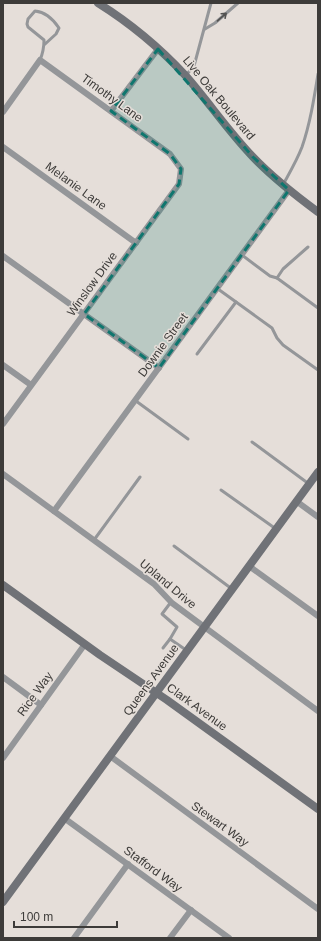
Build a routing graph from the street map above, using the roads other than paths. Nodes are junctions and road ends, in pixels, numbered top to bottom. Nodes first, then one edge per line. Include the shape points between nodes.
1 (99, 3) edge
2 (211, 3) edge
3 (238, 3) edge
4 (205, 29) junction
5 (44, 45) junction
6 (158, 49) junction
7 (40, 60) junction
8 (318, 74) edge
9 (185, 76) junction
10 (111, 111) junction
11 (3, 112) edge
12 (3, 147) edge
13 (170, 154) joint
14 (286, 188) junction
15 (318, 212) edge
16 (136, 243) junction
17 (308, 247) dead end
18 (242, 255) junction
19 (3, 256) edge
20 (277, 278) junction
21 (218, 289) junction
22 (236, 302) junction
23 (318, 308) edge
24 (84, 314) junction
25 (197, 354) dead end
26 (3, 365) edge
27 (159, 368) junction
28 (318, 370) edge
29 (31, 386) junction
30 (136, 401) junction
31 (3, 424) edge
32 (188, 439) dead end
33 (252, 442) dead end
34 (318, 472) edge
35 (3, 474) edge
36 (140, 477) dead end
37 (309, 484) junction
38 (221, 490) dead end
39 (296, 501) junction
40 (54, 511) junction
41 (318, 517) edge
42 (276, 529) junction
43 (94, 540) junction
44 (174, 546) dead end
45 (249, 566) junction
46 (3, 585) edge
47 (232, 589) junction
48 (171, 602) junction
49 (318, 616) edge
50 (204, 627) junction
51 (170, 639) junction
52 (85, 644) junction
53 (163, 648) dead end
54 (187, 651) junction
55 (3, 678) edge
56 (157, 693) junction
57 (41, 705) junction
58 (318, 711) edge
59 (110, 756) junction
60 (3, 758) edge
61 (318, 809) edge
62 (64, 818) junction
63 (128, 864) junction
64 (3, 902) edge
65 (318, 909) edge
66 (191, 910) junction
67 (74, 938) edge
68 (170, 938) edge
69 (229, 938) edge

1 - 6 main road, Live Oak Boulevard
2 - 4 lane
4 -> 3 lane
4 - 9 lane via 194,66
5 - 5 lane via 44,40 26,24 35,11 50,17 60,28
5 - 7 lane
6 - 9 main road, Live Oak Boulevard
6 - 10 street
7 - 10 street, Timothy Lane
7 - 11 street
8 - 14 lane via 302,147
9 - 14 main road, Live Oak Boulevard via 242,144
10 - 13 street, Timothy Lane
12 - 16 street, Melanie Lane
13 - 16 street, Winslow Drive via 181,169 179,184
14 - 15 main road, Live Oak Boulevard
14 - 18 street, Downie Street
16 - 24 street, Winslow Drive
17 - 20 lane via 283,269
18 - 20 lane via 270,276
18 - 21 street, Downie Street
19 - 24 street
20 - 23 lane
21 - 22 lane
21 - 27 street, Downie Street
22 - 25 lane
22 - 28 lane via 272,328 283,345
24 - 27 street
24 - 29 street, Winslow Drive
26 - 29 street
27 - 30 street, Downie Street
29 - 31 street, Winslow Drive
30 - 32 lane
30 - 40 street, Downie Street
33 - 37 lane
34 - 37 main road, Queens Avenue
35 - 40 street, Upland Drive
36 - 43 lane
37 - 39 main road, Queens Avenue
38 - 42 lane
39 - 41 street
39 - 42 main road, Queens Avenue
40 - 43 street, Upland Drive
42 - 45 main road, Queens Avenue
43 - 48 street, Upland Drive via 154,584
44 - 47 lane
45 - 47 main road, Queens Avenue
45 - 49 street
46 - 52 main road, Clark Avenue
47 - 50 main road, Queens Avenue
48 - 50 street, Upland Drive
48 - 51 lane via 162,614 177,627
50 - 54 main road, Queens Avenue
50 - 58 street, Upland Drive
51 - 53 lane
51 - 54 lane
52 - 56 main road, Clark Avenue
52 - 57 street, Rice Way
54 - 56 main road, Queens Avenue
55 - 57 street
56 - 59 main road, Queens Avenue
56 - 61 main road, Clark Avenue
57 - 60 street, Rice Way
59 - 62 main road, Queens Avenue
59 - 65 street, Stewart Way
62 - 63 street, Stafford Way
62 - 64 main road, Queens Avenue
63 - 66 street, Stafford Way
63 - 67 street
66 - 68 street
66 - 69 street, Stafford Way

